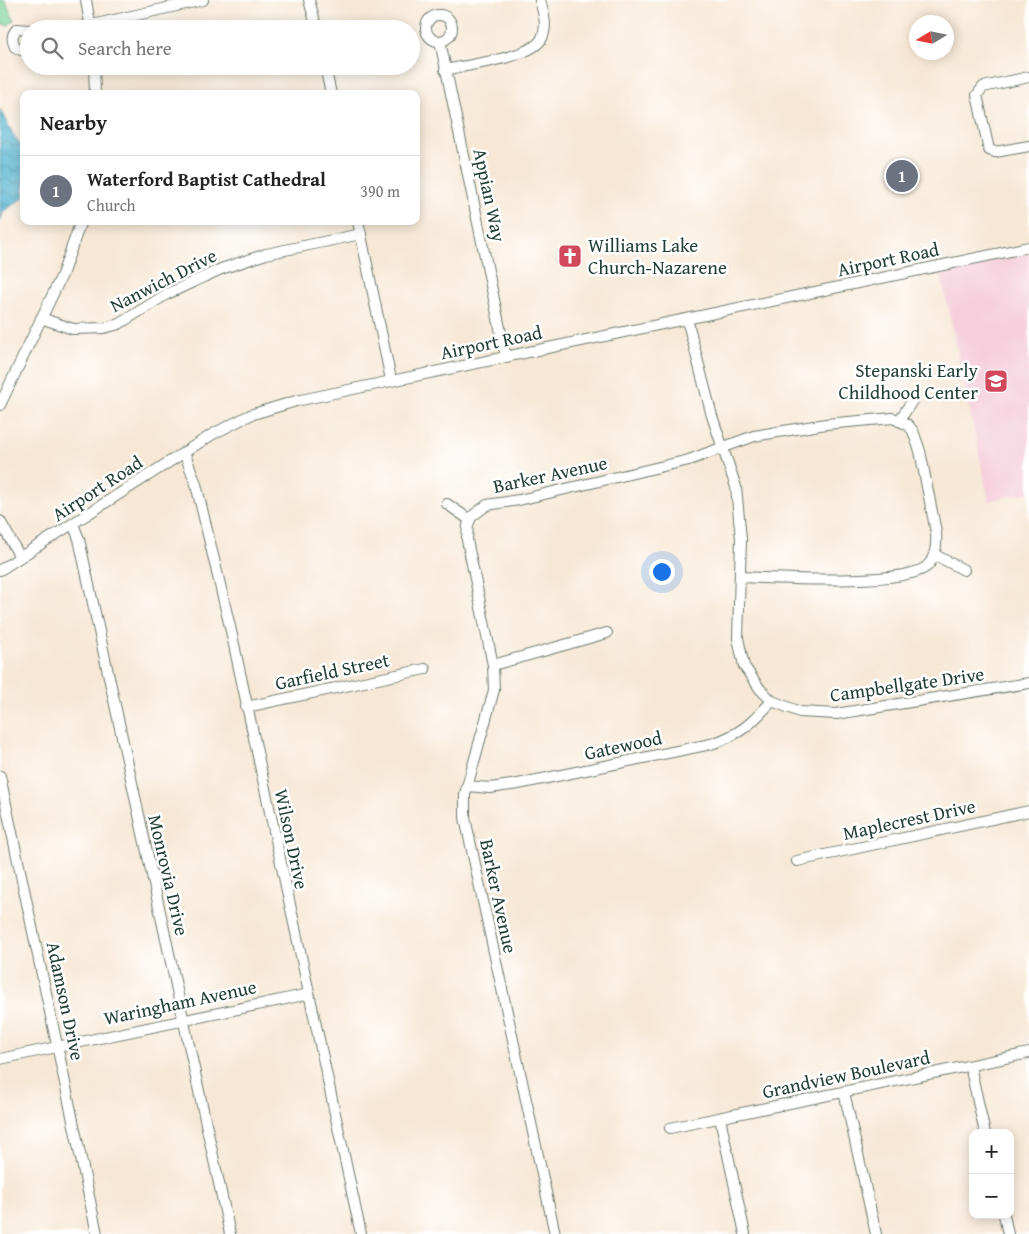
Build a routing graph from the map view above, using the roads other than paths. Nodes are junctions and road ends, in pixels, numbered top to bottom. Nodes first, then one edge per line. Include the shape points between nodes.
1 (86, 0) edge
2 (203, 0) edge
3 (309, 0) edge
4 (540, 0) edge
5 (89, 20) edge
6 (119, 20) edge
7 (315, 20) edge
8 (20, 30) edge
9 (440, 41) dead end
10 (20, 50) edge
11 (445, 70) junction
12 (94, 75) edge
13 (327, 75) edge
14 (1029, 77) edge
15 (95, 90) edge
16 (330, 90) edge
17 (1029, 146) edge
18 (80, 225) edge
19 (359, 225) edge
20 (361, 234) junction
21 (1029, 247) edge
22 (41, 318) junction
23 (687, 319) junction
24 (506, 357) junction
25 (391, 380) junction
26 (914, 398) dead end
27 (0, 405) edge
28 (899, 421) junction
29 (724, 448) junction
30 (184, 452) junction
31 (447, 504) dead end
32 (470, 520) junction
33 (0, 521) edge
34 (73, 524) junction
35 (934, 555) junction
36 (20, 557) junction
37 (0, 570) edge
38 (964, 570) dead end
39 (740, 577) junction
40 (607, 634) dead end
41 (493, 665) junction
42 (425, 669) dead end
43 (1029, 684) edge
44 (772, 701) junction
45 (246, 707) junction
46 (0, 776) edge
47 (467, 786) junction
48 (1029, 813) edge
49 (797, 861) dead end
50 (309, 994) junction
51 (184, 1020) junction
52 (58, 1046) junction
53 (1029, 1053) edge
54 (0, 1058) edge
55 (970, 1066) junction
56 (844, 1092) junction
57 (720, 1118) junction
58 (670, 1128) dead end
59 (984, 1129) edge
60 (1005, 1219) edge
61 (97, 1234) edge
62 (230, 1234) edge
63 (360, 1234) edge
64 (555, 1234) edge
65 (745, 1234) edge
66 (876, 1234) edge
67 (1008, 1234) edge

1 - 5 street
2 - 6 street
3 - 7 street
4 - 11 street via 546,28 542,40 530,50
8 - 10 street via 12,40
9 - 11 street, Appian Way
11 - 24 street, Appian Way
12 - 15 street
13 - 16 street
14 - 17 street via 983,87 977,95 989,150 995,152
18 - 22 street via 62,275
19 - 20 street
20 - 22 street, Nanwich Drive via 266,254 221,269 167,294 119,324 73,330
20 - 25 street
21 - 23 street, Airport Road
22 - 27 street
23 - 24 street, Airport Road
23 - 29 street, Campbellgate Drive via 709,406
24 - 25 street, Airport Road
25 - 30 street, Airport Road via 262,411 229,425
26 - 28 street
28 - 29 street, Barker Avenue via 885,418 826,424 754,436
28 - 35 street via 913,431 920,451 936,532
29 - 32 street, Barker Avenue via 598,482 487,505
29 - 39 street, Campbellgate Drive via 736,486 740,514
30 - 34 street, Airport Road
30 - 45 street, Wilson Drive via 196,484
31 - 32 street
32 - 41 street, Barker Avenue via 467,540
33 - 36 street
34 - 36 street, Airport Road
34 - 51 street, Monrovia Drive via 79,539
35 - 38 street
35 - 39 street via 927,566 903,575 839,580
36 - 37 street, Airport Road
39 - 44 street, Campbellgate Drive via 737,612 740,654 760,690
40 - 41 street
41 - 47 street, Barker Avenue via 494,690
42 - 45 street, Garfield Street
43 - 44 street, Campbellgate Drive via 836,714 800,712
44 - 47 street, Gatewood via 751,724 732,737 711,744 518,784 490,788
45 - 50 street, Wilson Drive
46 - 52 street, Adamson Drive
47 - 64 street, Barker Avenue via 465,818
48 - 49 street, Maplecrest Drive
50 - 51 street, Waringham Avenue
50 - 63 street, Wilson Drive
51 - 52 street, Waringham Avenue
51 - 62 street, Monrovia Drive
52 - 54 street, Waringham Avenue
52 - 61 street, Adamson Drive
53 - 55 street, Grandview Boulevard
55 - 56 street, Grandview Boulevard
55 - 59 street
56 - 57 street, Grandview Boulevard
56 - 66 street
57 - 58 street, Grandview Boulevard
57 - 65 street
60 - 67 street

